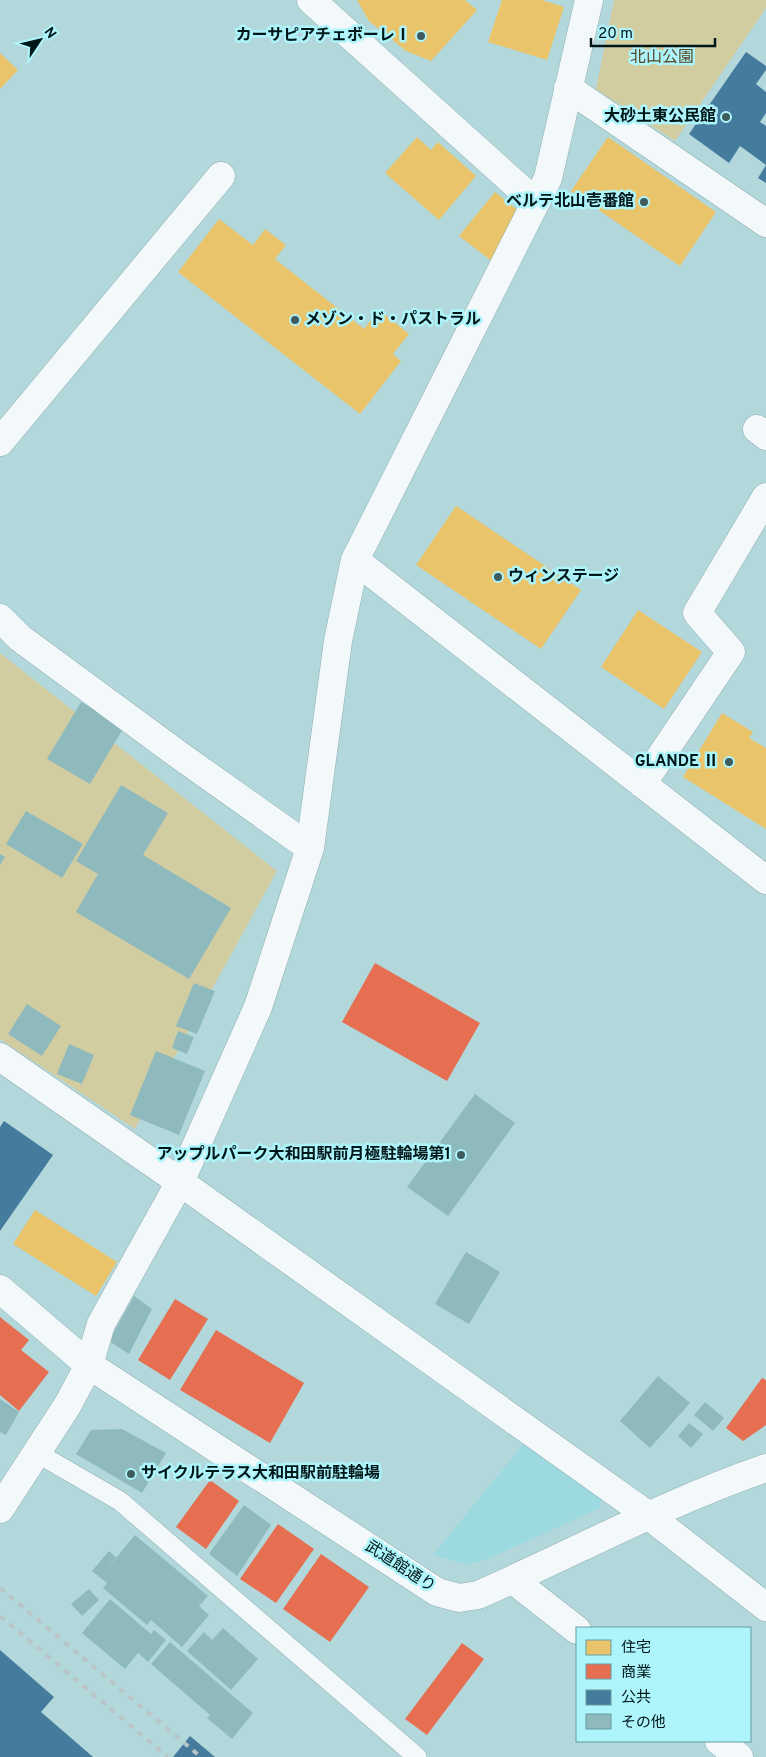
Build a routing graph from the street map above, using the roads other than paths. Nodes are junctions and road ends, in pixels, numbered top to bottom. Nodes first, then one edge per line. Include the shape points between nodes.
1 (311, 0) edge
2 (589, 0) edge
3 (568, 88) junction
4 (221, 176) dead end
5 (535, 202) junction
6 (766, 223) edge
7 (0, 442) edge
8 (766, 497) edge
9 (355, 560) junction
10 (0, 618) edge
11 (642, 784) junction
12 (310, 848) junction
13 (766, 880) edge
14 (0, 1057) edge
15 (180, 1182) junction
16 (0, 1289) edge
17 (89, 1364) junction
18 (37, 1453) junction
19 (766, 1468) edge
20 (0, 1509) edge
21 (649, 1516) junction
22 (513, 1580) junction
23 (766, 1607) edge
24 (576, 1629) edge
25 (720, 1742) edge
26 (417, 1757) edge
27 (739, 1757) edge

1 - 5 street
2 - 3 street
3 - 5 street via 548,178
3 - 6 street
4 - 7 street
5 - 9 street
8 - 11 street via 697,613 731,652
9 - 11 street
9 - 12 street via 338,641
10 - 12 street via 20,638
11 - 13 street
12 - 15 street via 258,1007
14 - 15 street
15 - 17 street via 101,1324
15 - 21 street
16 - 17 street, 武道館通り
17 - 18 street
17 - 22 street, 武道館通り via 438,1592 459,1598 478,1596
18 - 20 street
18 - 26 lane via 120,1501
19 - 21 street, 武道館通り
21 - 22 street, 武道館通り
21 - 23 street
22 - 24 street
25 - 27 street

